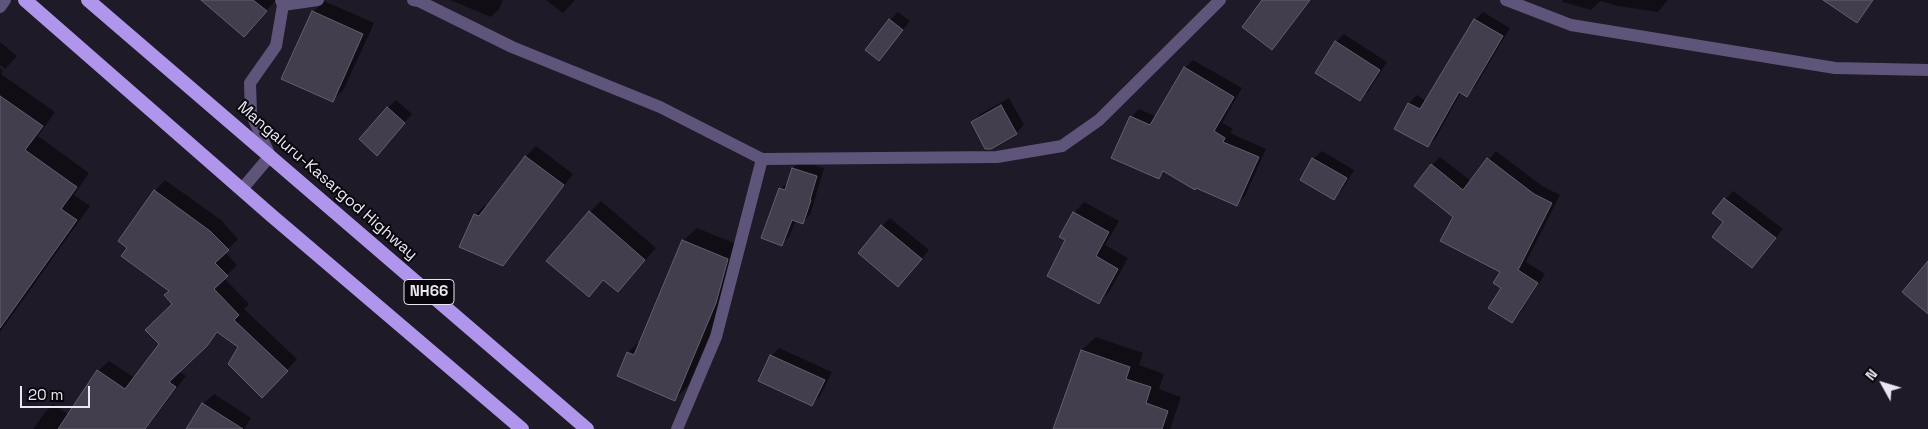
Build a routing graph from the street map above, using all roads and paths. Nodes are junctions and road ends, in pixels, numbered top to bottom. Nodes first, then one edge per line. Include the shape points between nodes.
1 (5, 0) edge
2 (25, 0) edge
3 (88, 0) edge
4 (318, 0) edge
5 (413, 0) edge
6 (1220, 0) edge
7 (1506, 0) edge
8 (282, 3) edge
9 (0, 7) edge
10 (1928, 70) edge
11 (270, 156) junction
12 (762, 159) junction
13 (242, 189) junction
14 (522, 429) edge
15 (588, 429) edge
16 (677, 429) edge

1 - 9 street
2 - 13 highway, NH66
3 - 11 highway, Mangaluru-Kasargod Highway / NH66
4 - 8 street
5 - 12 street via 512,47 660,107
6 - 12 street via 1100,120 1062,146 997,157
7 - 10 street via 1570,25 1836,68
8 - 11 street via 276,46 250,83 251,113
11 - 13 street
11 - 15 highway, Mangaluru-Kasargod Highway / NH66
12 - 16 street via 716,337
13 - 14 highway, NH66

